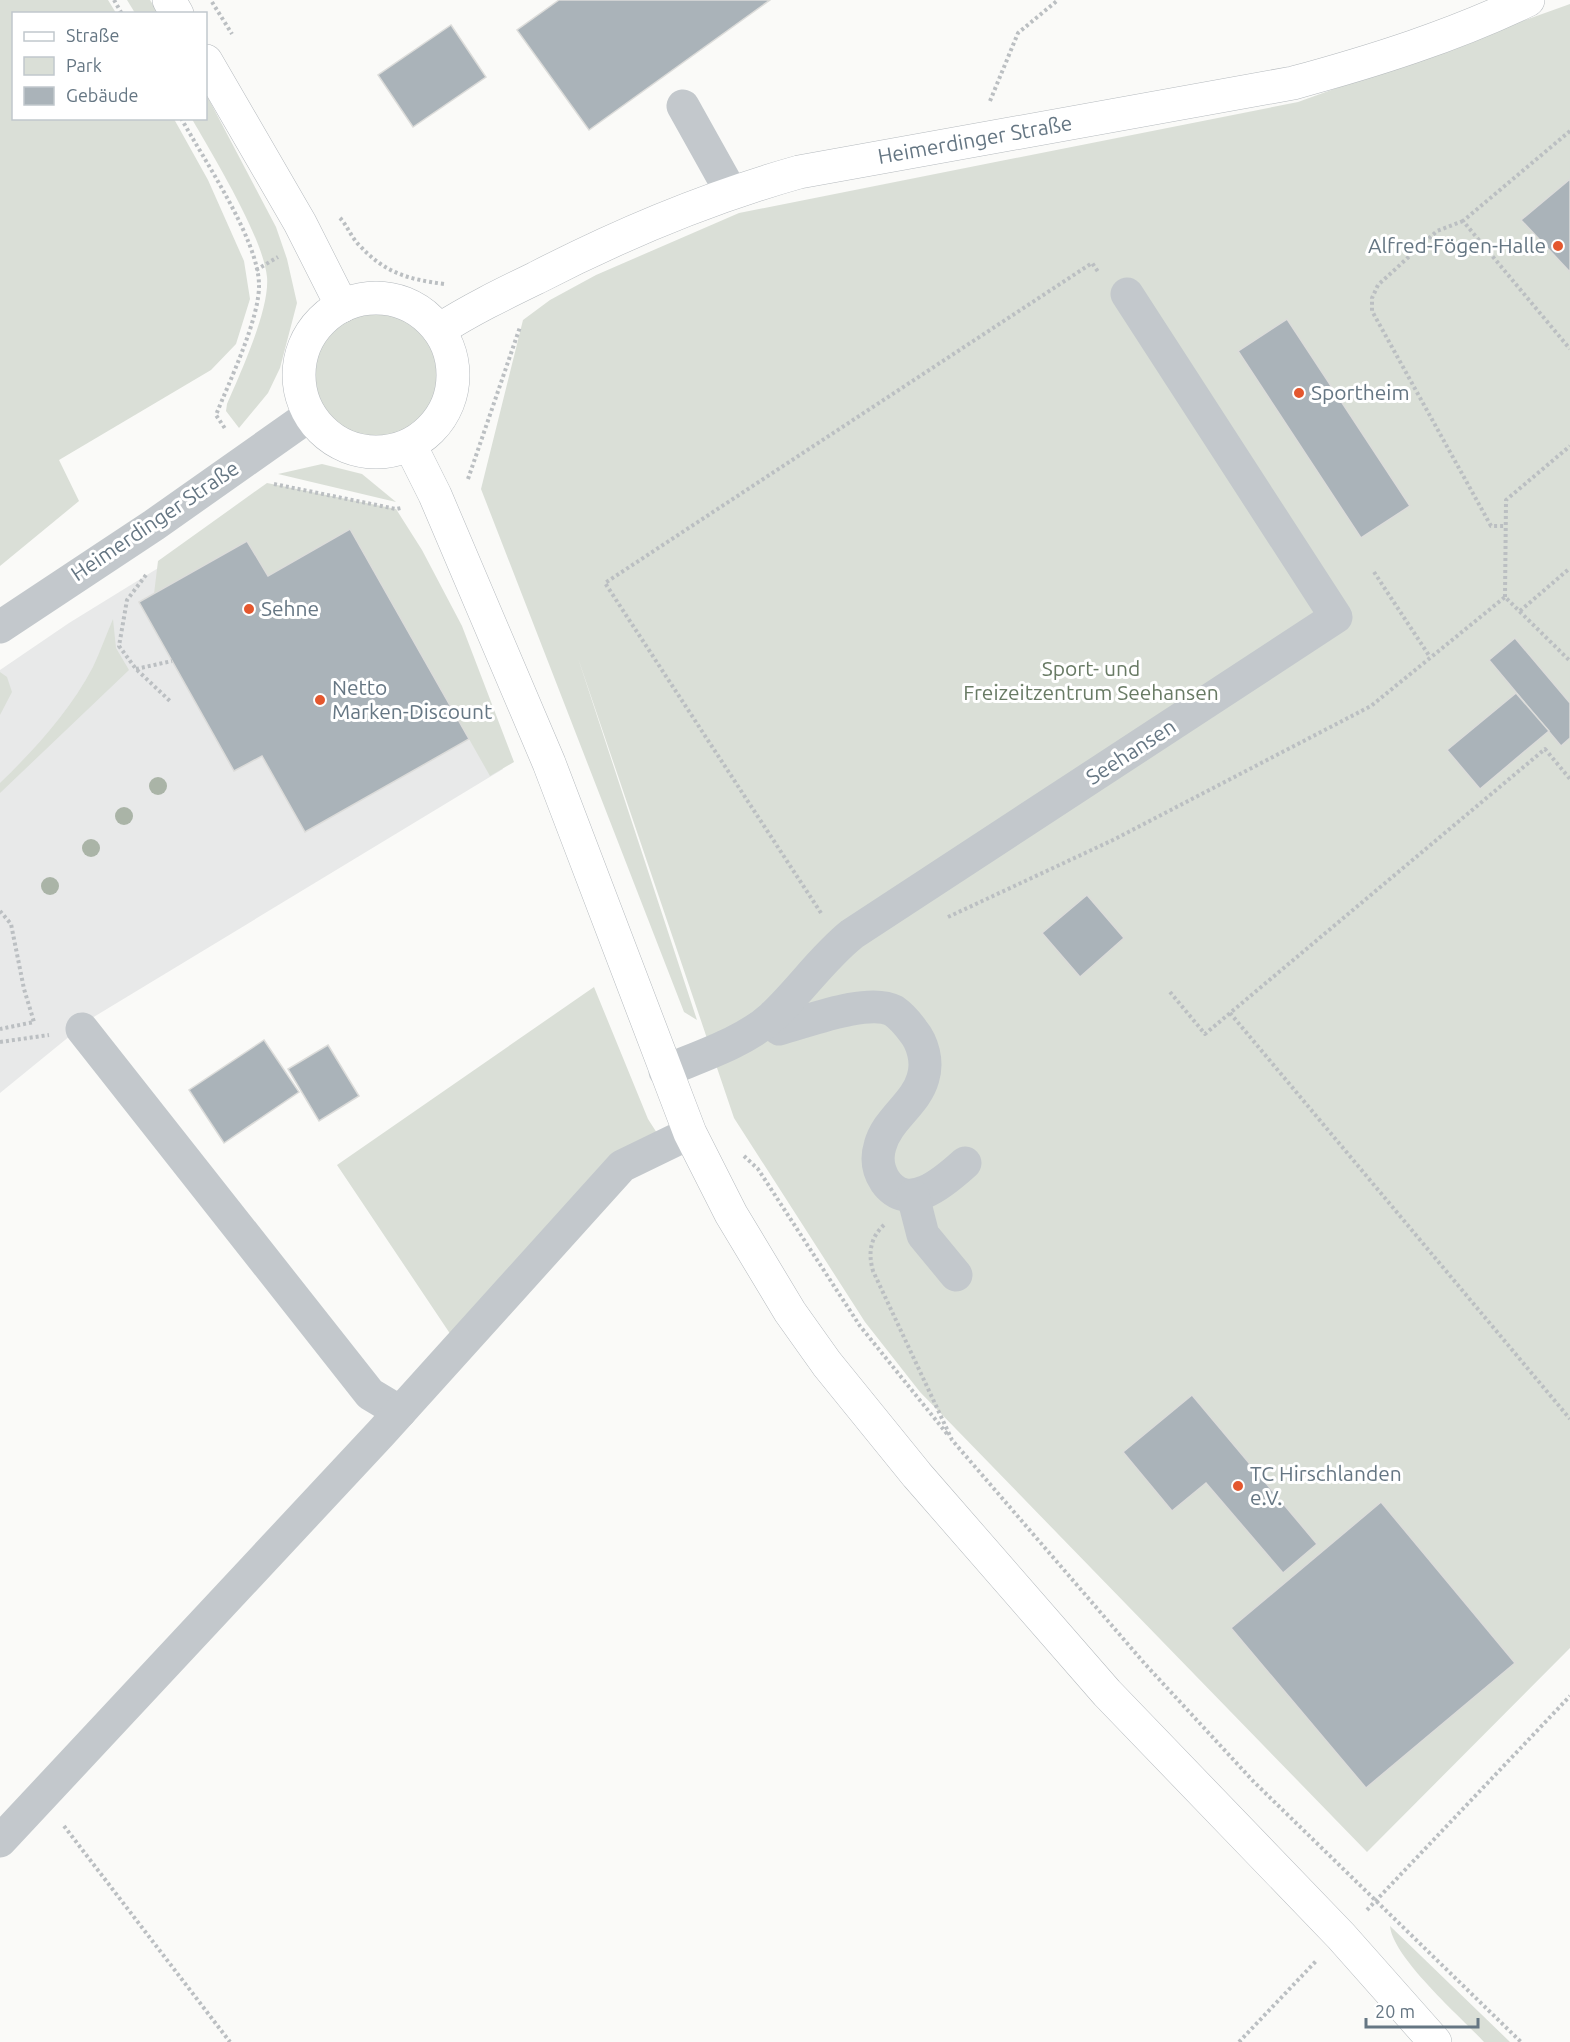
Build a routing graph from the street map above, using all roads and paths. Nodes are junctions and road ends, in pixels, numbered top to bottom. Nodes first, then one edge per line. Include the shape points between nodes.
1 (1058, 0) edge
2 (1528, 0) edge
3 (207, 63) edge
4 (683, 106) dead end
5 (182, 120) edge
6 (1570, 131) edge
7 (973, 140) junction
8 (731, 192) junction
9 (1463, 221) junction
10 (509, 291) junction
11 (1127, 294) joint
12 (342, 306) junction
13 (439, 330) junction
14 (1570, 349) edge
15 (310, 415) junction
16 (410, 445) junction
17 (1570, 446) edge
18 (248, 458) junction
19 (435, 495) junction
20 (154, 525) junction
21 (1505, 526) junction
22 (1570, 568) edge
23 (1374, 572) dead end
24 (1504, 597) junction
25 (1520, 611) junction
26 (0, 627) edge
27 (1430, 657) junction
28 (172, 661) dead end
29 (1570, 661) edge
30 (136, 669) junction
31 (171, 702) dead end
32 (1570, 779) edge
33 (0, 911) edge
34 (937, 922) dead end
35 (852, 934) junction
36 (1170, 992) dead end
37 (1230, 1013) junction
38 (771, 1018) junction
39 (0, 1029) edge
40 (82, 1029) joint
41 (0, 1042) edge
42 (664, 1071) junction
43 (690, 1133) junction
44 (739, 1151) dead end
45 (965, 1163) dead end
46 (913, 1196) junction
47 (956, 1275) dead end
48 (400, 1412) junction
49 (1570, 1419) edge
50 (952, 1440) junction
51 (1570, 1696) edge
52 (37, 1802) junction
53 (0, 1841) edge
54 (1376, 1902) junction
55 (1341, 1936) junction
56 (230, 2042) edge
57 (1239, 2042) edge
58 (1435, 2042) edge
59 (1521, 2042) edge

1 - 7 path via 1018,33
2 - 7 main road, Heimerdinger Straße via 1371,62 1293,83
3 - 12 main road via 300,223
4 - 8 street
5 - 18 path via 250,242 259,285 249,333 216,415
6 - 9 path
7 - 8 main road, Heimerdinger Straße via 799,172
8 - 10 main road, Heimerdinger Straße via 585,252
9 - 14 path
9 - 21 path via 1437,231 1389,274 1372,298 1372,311 1491,526
10 - 13 main road, Heimerdinger Straße
10 - 19 path via 523,320 467,481
11 - 35 street, Seehansen via 1336,617
11 - 35 path via 1107,286 1092,263 605,583 828,923
12 - 13 main road via 371,298 401,302 427,317
12 - 15 main road via 318,324 303,350 298,380
13 - 16 main road via 451,355 453,385 435,426
15 - 16 main road via 325,433 351,449 381,453
15 - 18 street, Heimerdinger Straße
16 - 19 main road
17 - 21 path via 1506,500
18 - 19 path via 267,483 396,509
18 - 20 street, Heimerdinger Straße
19 - 42 main road via 549,763
20 - 26 street, Heimerdinger Straße
20 - 30 path via 158,561 127,600 119,646
21 - 24 path
22 - 25 path
23 - 27 path
24 - 25 path
24 - 27 path
25 - 29 path
27 - 34 path via 1371,706 1113,840
28 - 30 path
30 - 31 path
32 - 37 path via 1545,749
33 - 39 path via 11,924 34,1022
35 - 38 street, Seehansen
36 - 37 path via 1205,1034
37 - 49 path
38 - 42 street, Seehansen via 728,1045
38 - 46 street via 779,1029 859,1008 879,1007 894,1011 912,1029 926,1056 923,1078 913,1098 887,1129 877,1161 889,1186 900,1194
40 - 41 path
40 - 48 street via 370,1394
42 - 43 main road
43 - 48 street via 622,1166
43 - 55 main road via 736,1223 790,1312 894,1447 1107,1693
44 - 50 path via 758,1169 860,1326
45 - 46 street via 930,1191
46 - 47 street via 923,1235
46 - 50 path via 878,1231 869,1258
48 - 52 street
50 - 54 path via 1246,1774
51 - 54 path
52 - 53 street
52 - 56 path via 69,1831
54 - 55 path
54 - 59 path
55 - 57 path
55 - 58 main road

